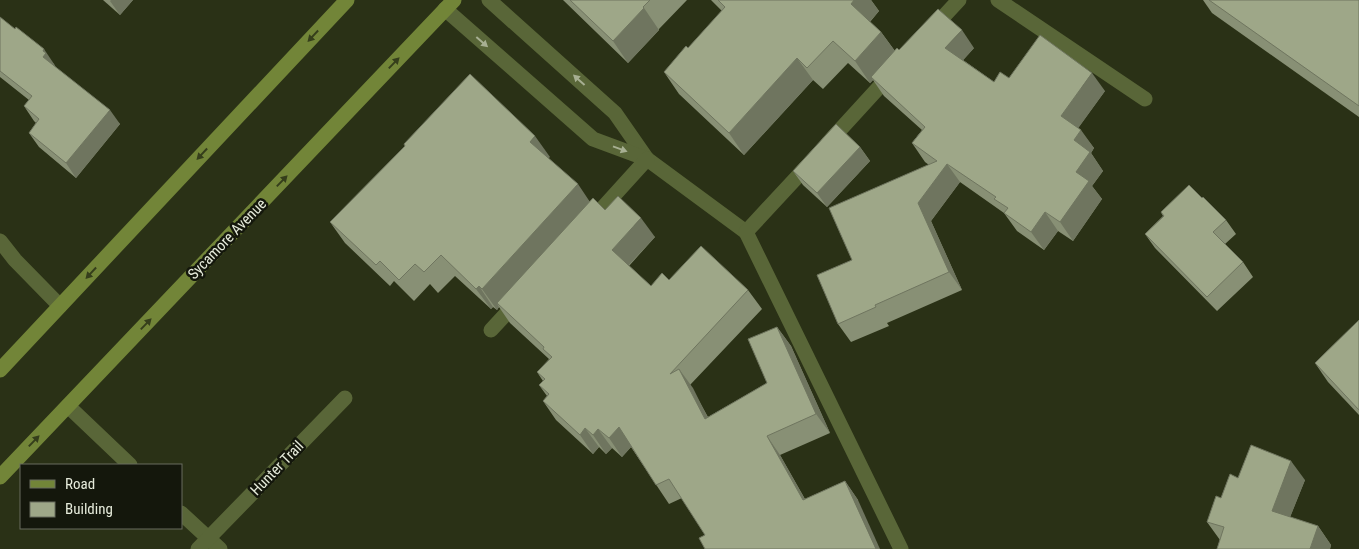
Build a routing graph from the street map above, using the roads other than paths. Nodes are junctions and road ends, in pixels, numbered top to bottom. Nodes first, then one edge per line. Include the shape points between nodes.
1 (346, 0) edge
2 (489, 0) edge
3 (959, 0) edge
4 (998, 0) edge
5 (450, 5) edge
6 (925, 36) edge
7 (899, 65) edge
8 (1145, 99) dead end
9 (646, 159) junction
10 (582, 230) edge
11 (746, 232) junction
12 (0, 241) edge
13 (530, 287) edge
14 (60, 306) junction
15 (491, 330) dead end
16 (0, 370) edge
17 (345, 398) dead end
18 (68, 406) junction
19 (129, 464) edge
20 (0, 477) edge
21 (182, 514) edge
22 (203, 544) edge
23 (220, 549) edge
24 (901, 549) edge

1 -> 14 main road
9 -> 2 street via 615,113
3 - 6 street
4 - 8 street
5 -> 9 street via 593,139
18 -> 5 main road, Sycamore Avenue
7 - 11 street
9 - 10 street
9 - 11 street
11 - 24 street
12 - 14 street
13 - 15 street
14 - 16 main road
17 - 22 street, Hunter Trail
18 - 19 street
20 -> 18 main road, Sycamore Avenue
21 - 22 street
22 - 23 street

